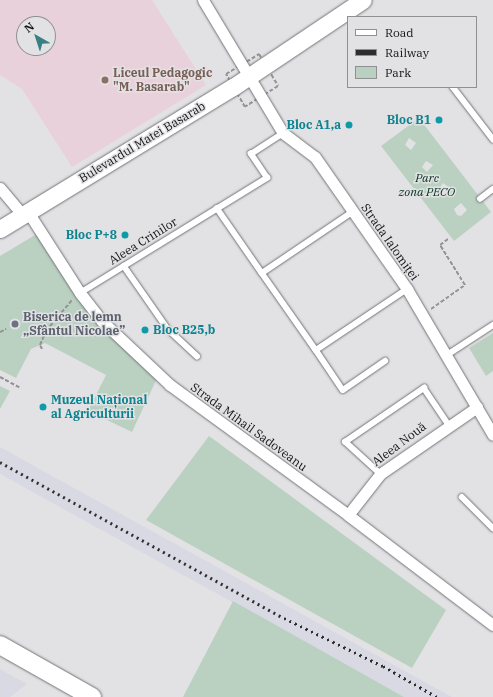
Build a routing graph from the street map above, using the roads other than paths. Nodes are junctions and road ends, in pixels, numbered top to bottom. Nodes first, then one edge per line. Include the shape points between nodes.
1 (203, 0) edge
2 (363, 0) edge
3 (248, 78) junction
4 (454, 88) edge
5 (284, 133) junction
6 (493, 139) edge
7 (0, 188) edge
8 (493, 189) edge
9 (480, 199) dead end
10 (218, 208) junction
11 (354, 212) junction
12 (26, 214) junction
13 (0, 229) edge
14 (124, 266) junction
15 (262, 273) junction
16 (407, 289) junction
17 (80, 293) junction
18 (493, 325) edge
19 (316, 350) junction
20 (447, 355) junction
21 (197, 356) dead end
22 (385, 361) dead end
23 (477, 407) junction
24 (490, 421) edge
25 (449, 425) junction
26 (493, 435) edge
27 (380, 474) junction
28 (462, 497) dead end
29 (348, 515) junction
30 (493, 528) edge
31 (493, 625) edge
32 (0, 645) edge
33 (92, 697) edge

1 - 3 street, Strada Ialomiței
2 - 3 main road, Bulevardul Matei Basarab
3 - 5 street, Strada Ialomiței
3 - 12 main road, Bulevardul Matei Basarab
4 - 6 lane
5 - 10 lane, Aleea Crinilor via 252,154 267,178
5 - 11 street, Strada Ialomiței via 315,157
7 - 12 street, Strada Mihail Sadoveanu
8 - 9 lane
10 - 14 lane, Aleea Crinilor
10 - 15 lane
11 - 15 lane
11 - 16 street, Strada Ialomiței
12 - 13 main road, Bulevardul Matei Basarab
12 - 17 street, Strada Mihail Sadoveanu
14 - 17 lane, Aleea Crinilor
14 - 21 lane via 168,329
15 - 19 lane
16 - 19 lane
16 - 20 street, Strada Ialomiței
17 - 29 street, Strada Mihail Sadoveanu via 102,321 170,385
18 - 20 lane
19 - 22 lane via 343,390
20 - 23 street, Strada Ialomiței
23 - 24 street, Strada Ialomiței
23 - 25 street, Aleea Nouă
24 - 26 street, Strada Ialomiței
25 - 27 street, Aleea Nouă
25 - 27 lane via 424,388 345,442
27 - 29 street, Aleea Nouă
28 - 30 lane
29 - 31 street, Strada Mihail Sadoveanu
32 - 33 highway

